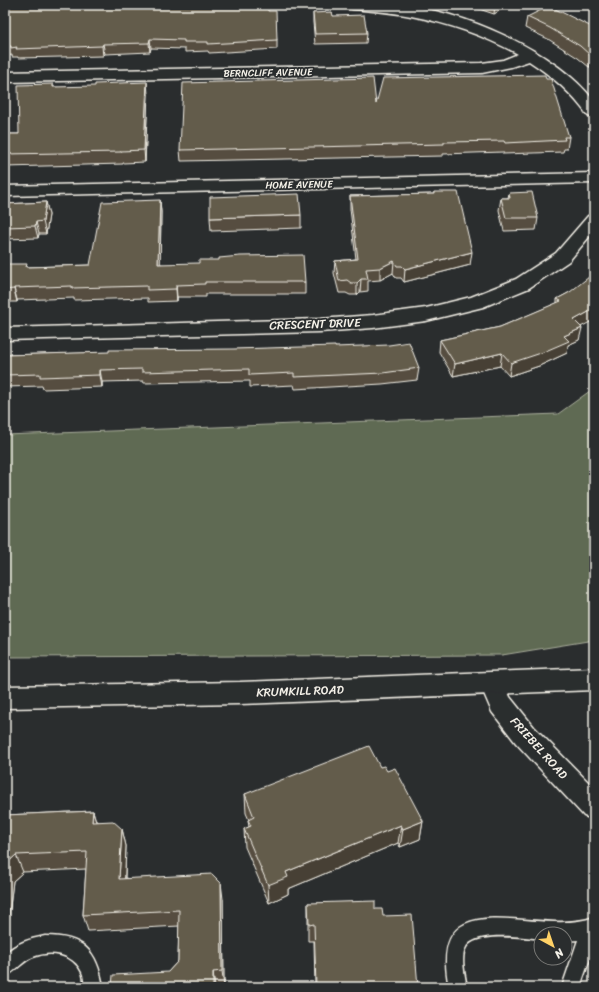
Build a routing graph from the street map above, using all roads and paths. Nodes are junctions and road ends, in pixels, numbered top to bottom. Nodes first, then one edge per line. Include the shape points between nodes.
1 (352, 5) edge
2 (530, 55) junction
3 (5, 77) edge
4 (594, 113) edge
5 (594, 178) edge
6 (5, 191) edge
7 (594, 220) edge
8 (5, 334) edge
9 (594, 680) edge
10 (492, 684) junction
11 (5, 697) edge
12 (594, 807) edge
13 (594, 926) edge
14 (5, 967) edge
15 (94, 987) edge
16 (458, 987) edge
17 (571, 987) edge

1 - 2 street via 409,11 453,21 494,36
2 - 3 street, BERNCLIFF AVENUE via 506,64 482,68
2 - 4 street via 570,84
5 - 6 street, HOME AVENUE
7 - 8 street, CRESCENT DRIVE via 567,252 526,281 475,303 423,316 323,325
9 - 10 street, KRUMKILL ROAD
10 - 11 street, KRUMKILL ROAD
10 - 12 street, FRIEBEL ROAD via 501,704 524,735
13 - 16 lane via 569,932 501,928 467,932 459,939 456,948
13 - 17 lane
14 - 15 lane via 18,955 38,945 65,946 84,959 91,970

